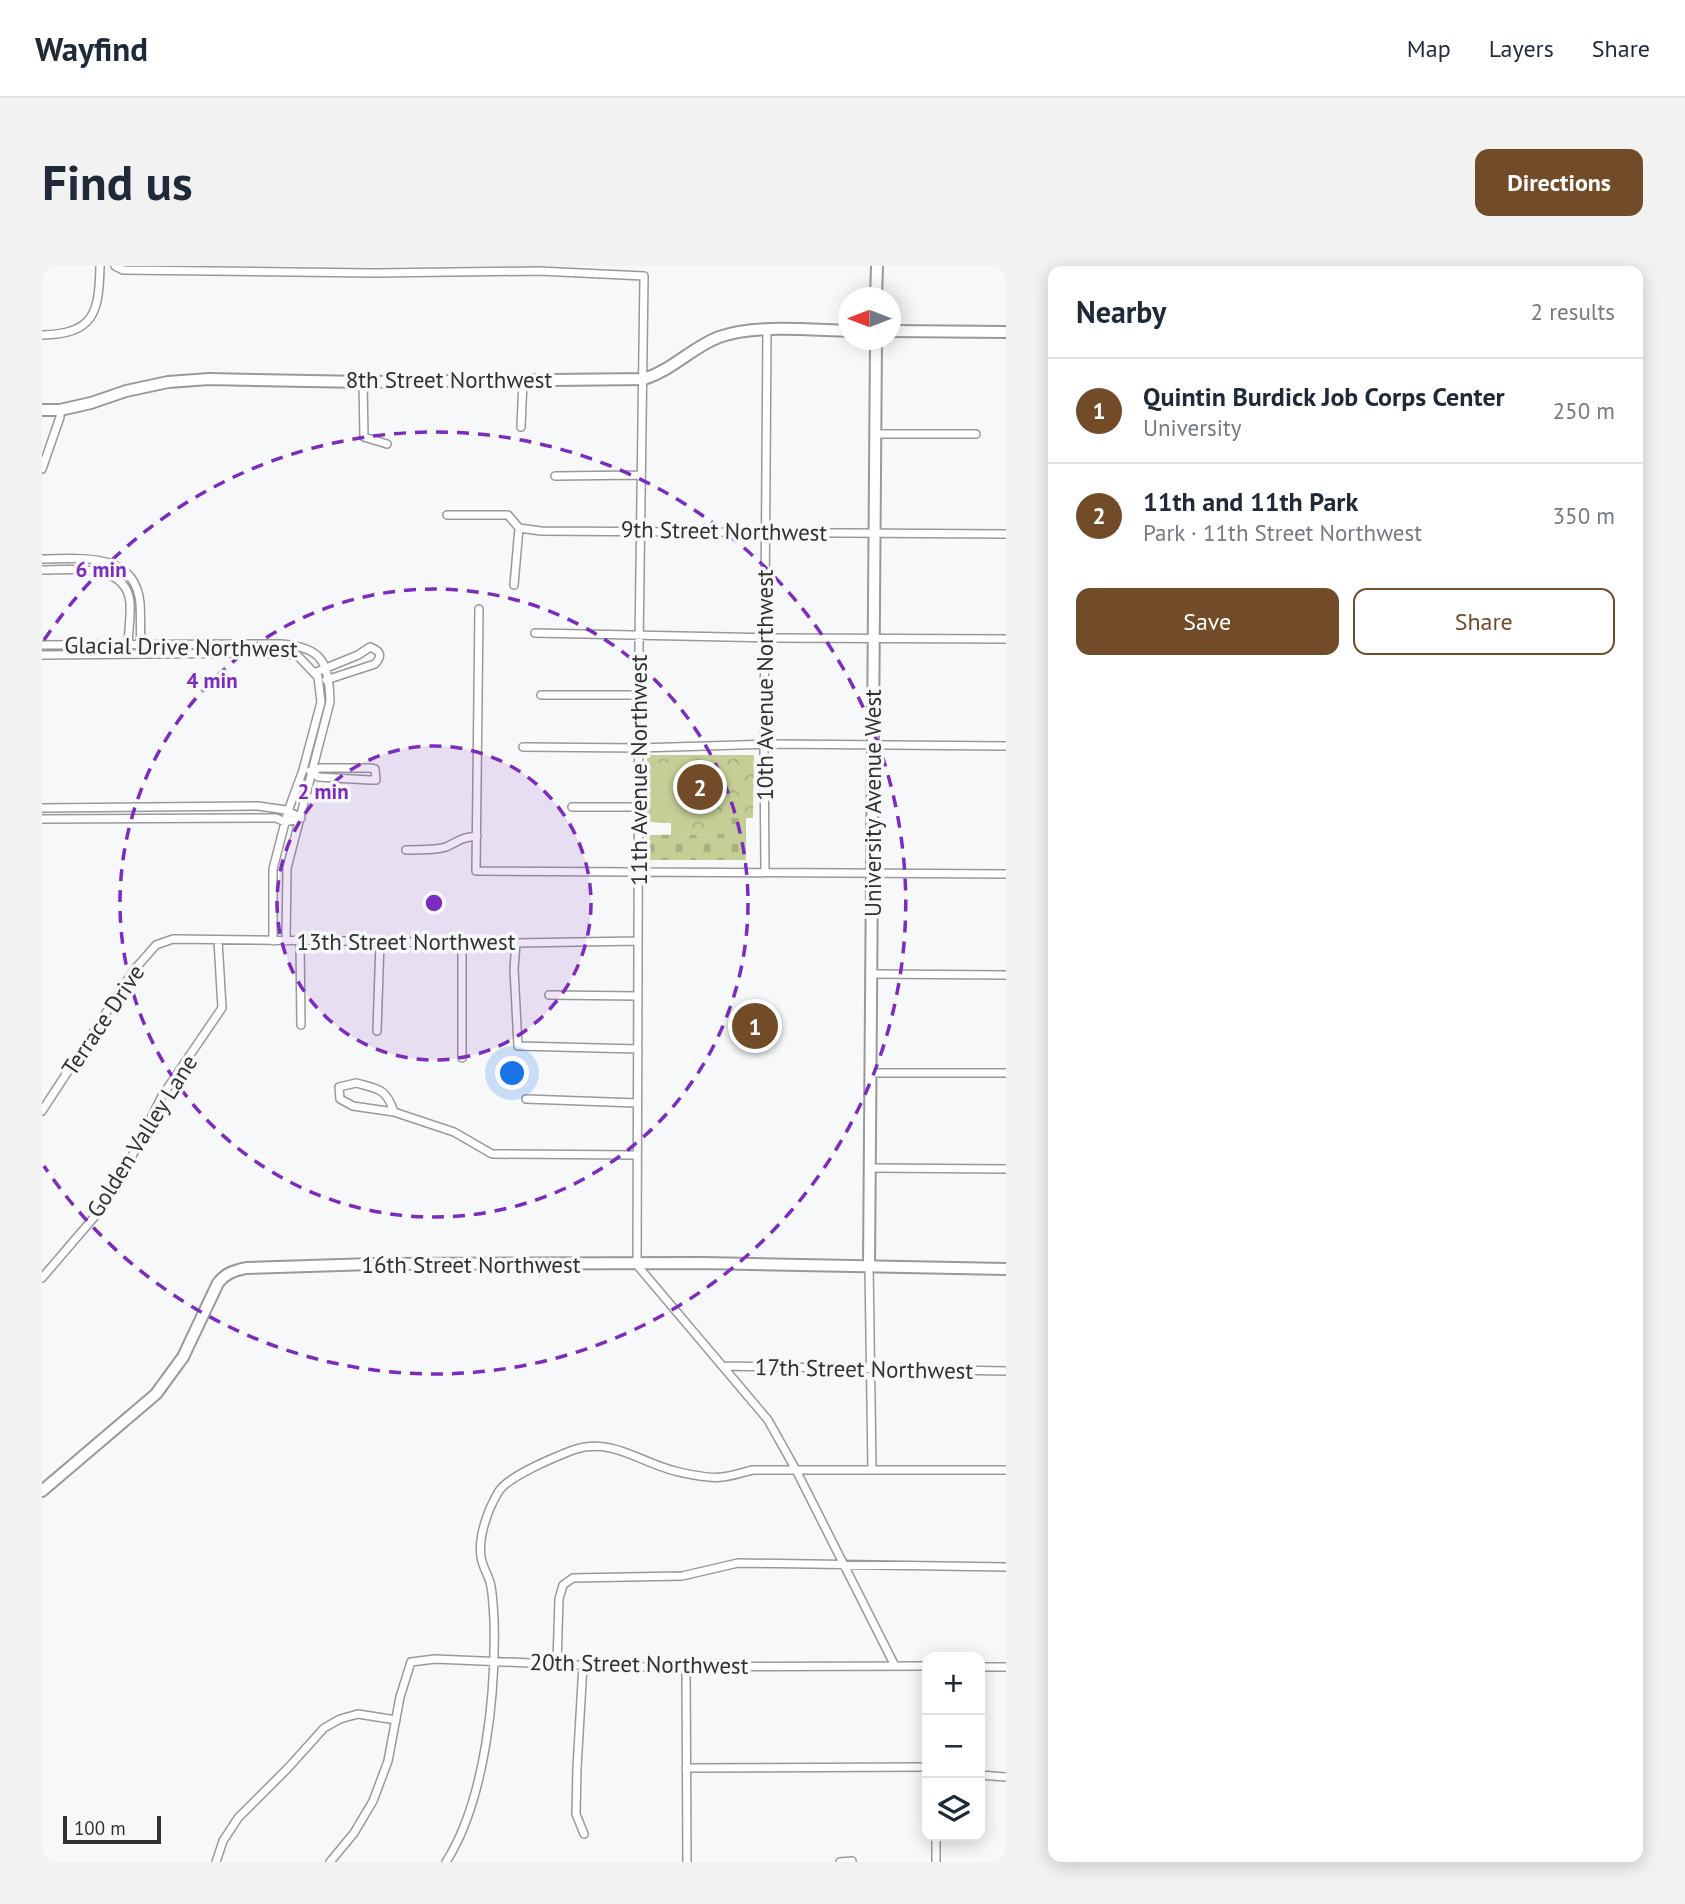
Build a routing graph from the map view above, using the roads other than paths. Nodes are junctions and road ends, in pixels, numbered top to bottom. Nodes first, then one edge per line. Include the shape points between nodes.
1 (100, 266) edge
2 (115, 266) edge
3 (877, 266) edge
4 (374, 270) edge
5 (876, 287) edge
6 (767, 330) junction
7 (838, 331) edge
8 (901, 331) edge
9 (1006, 332) edge
10 (42, 335) edge
11 (876, 350) edge
12 (644, 379) junction
13 (523, 380) junction
14 (363, 382) junction
15 (42, 410) edge
16 (60, 410) junction
17 (520, 427) dead end
18 (876, 434) junction
19 (976, 434) dead end
20 (387, 444) dead end
21 (42, 469) edge
22 (641, 475) junction
23 (555, 476) dead end
24 (447, 515) dead end
25 (519, 528) junction
26 (641, 531) junction
27 (767, 532) junction
28 (875, 533) junction
29 (1006, 534) edge
30 (42, 559) edge
31 (42, 570) edge
32 (514, 585) dead end
33 (479, 609) dead end
34 (535, 634) dead end
35 (640, 635) junction
36 (764, 638) junction
37 (874, 638) junction
38 (1006, 639) edge
39 (128, 644) junction
40 (140, 644) junction
41 (42, 645) edge
42 (42, 655) edge
43 (129, 655) junction
44 (141, 655) junction
45 (325, 669) junction
46 (314, 673) junction
47 (330, 679) junction
48 (319, 682) junction
49 (541, 695) dead end
50 (640, 695) junction
51 (764, 746) junction
52 (874, 746) junction
53 (1006, 746) edge
54 (523, 747) dead end
55 (639, 748) junction
56 (303, 770) junction
57 (312, 771) junction
58 (572, 807) dead end
59 (639, 807) junction
60 (42, 808) edge
61 (288, 811) junction
62 (301, 818) junction
63 (42, 819) edge
64 (285, 822) junction
65 (477, 836) junction
66 (406, 850) dead end
67 (638, 871) junction
68 (765, 871) junction
69 (1006, 874) edge
70 (873, 875) junction
71 (173, 939) joint
72 (218, 940) junction
73 (273, 941) junction
74 (286, 941) junction
75 (300, 941) junction
76 (638, 941) junction
77 (380, 942) junction
78 (462, 943) junction
79 (516, 943) junction
80 (872, 974) junction
81 (1006, 975) edge
82 (549, 995) dead end
83 (638, 996) junction
84 (301, 1025) dead end
85 (377, 1031) dead end
86 (638, 1049) junction
87 (462, 1058) dead end
88 (871, 1073) junction
89 (1006, 1073) edge
90 (526, 1099) dead end
91 (637, 1103) junction
92 (42, 1111) edge
93 (394, 1112) junction
94 (636, 1155) junction
95 (871, 1168) junction
96 (1006, 1169) edge
97 (636, 1265) junction
98 (869, 1266) junction
99 (1006, 1269) edge
100 (42, 1278) edge
101 (723, 1366) junction
102 (870, 1370) junction
103 (1006, 1371) edge
104 (872, 1469) junction
105 (796, 1470) junction
106 (1006, 1471) edge
107 (42, 1491) edge
108 (844, 1565) junction
109 (1006, 1567) edge
110 (494, 1661) junction
111 (557, 1663) junction
112 (583, 1665) junction
113 (895, 1666) junction
114 (922, 1666) edge
115 (686, 1667) junction
116 (985, 1667) edge
117 (1006, 1667) edge
118 (396, 1720) junction
119 (922, 1767) edge
120 (687, 1768) junction
121 (985, 1775) edge
122 (1006, 1777) edge
123 (584, 1834) dead end
124 (936, 1841) edge
125 (852, 1861) edge
126 (216, 1862) edge
127 (330, 1862) edge
128 (446, 1862) edge
129 (687, 1862) edge
130 (841, 1862) edge
131 (936, 1862) edge

1 - 10 street via 98,303 91,320 64,334
2 - 4 street via 122,270
3 - 5 street
4 - 12 street, 11th Avenue Northwest via 644,276
6 - 7 street, 8th Street Northwest
6 - 12 street, 8th Street Northwest via 719,338 667,371
6 - 27 street, 10th Avenue Northwest
8 - 9 street
11 - 18 street, University Avenue West
12 - 13 street, 8th Street Northwest
12 - 22 street, 11th Avenue Northwest
13 - 14 street, 8th Street Northwest
13 - 17 street
14 - 16 street, 8th Street Northwest via 168,382
14 - 20 street via 364,437
15 - 16 street, 8th Street Northwest
16 - 21 street
18 - 19 street
18 - 28 street, University Avenue West
22 - 23 street
22 - 26 street, 11th Avenue Northwest
24 - 25 street, 9th Street Northwest via 508,515
25 - 26 street, 9th Street Northwest
25 - 32 street
26 - 27 street, 9th Street Northwest
26 - 35 street, 11th Avenue Northwest
27 - 28 street, 9th Street Northwest
27 - 36 street, 10th Avenue Northwest
28 - 29 street, 9th Street Northwest
28 - 37 street, University Avenue West
30 - 40 street via 99,560 127,573 140,602
31 - 39 street via 98,571 119,581 130,602
33 - 65 street
34 - 35 street
35 - 36 street
35 - 50 street, 11th Avenue Northwest
36 - 37 street
36 - 51 street, 10th Avenue Northwest
37 - 38 street
37 - 52 street, University Avenue West
39 - 40 street, Glacial Drive Northwest
39 - 41 street, Glacial Drive Northwest
39 - 43 street
40 - 44 street
40 - 45 street, Glacial Drive Northwest via 303,646
42 - 43 street
43 - 44 street
44 - 46 street via 297,655
45 - 46 street
45 - 47 street, Glacial Drive Northwest
45 - 47 street via 370,647 380,654 375,664
46 - 48 street
47 - 48 street
47 - 57 street via 329,709
48 - 56 street via 321,702
49 - 50 street
50 - 55 street, 11th Avenue Northwest
51 - 52 street
51 - 55 street
51 - 68 street, 10th Avenue Northwest
52 - 53 street
52 - 70 street, University Avenue West
54 - 55 street
55 - 59 street, 11th Avenue Northwest
56 - 57 street
56 - 61 street
57 - 57 street via 318,777 376,780 377,775 370,768
57 - 62 street
58 - 59 street
59 - 67 street, 11th Avenue Northwest
60 - 61 street via 258,806
61 - 62 street
61 - 64 street
62 - 64 street
62 - 74 street via 287,868
63 - 64 street via 276,818
64 - 73 street via 273,869
65 - 66 street via 436,849
65 - 67 street via 477,871
67 - 68 street
67 - 76 street, 11th Avenue Northwest
68 - 70 street
69 - 70 street
70 - 80 street, University Avenue West
71 - 72 street, 13th Street Northwest
71 - 92 street, Terrace Drive via 156,946 134,970
72 - 73 street, 13th Street Northwest
72 - 100 street, Golden Valley Lane via 222,1008 162,1096 102,1208
73 - 74 street, 13th Street Northwest
74 - 75 street, 13th Street Northwest
75 - 77 street, 13th Street Northwest
75 - 84 street
76 - 79 street, 13th Street Northwest
76 - 83 street, 11th Avenue Northwest
77 - 78 street, 13th Street Northwest
77 - 85 street
78 - 79 street, 13th Street Northwest
78 - 87 street
79 - 86 street via 518,1046
80 - 81 street
80 - 88 street, University Avenue West
82 - 83 street
83 - 86 street, 11th Avenue Northwest
86 - 91 street, 11th Avenue Northwest
88 - 89 street
88 - 95 street, University Avenue West
90 - 91 street
91 - 94 street, 11th Avenue Northwest
93 - 93 street via 340,1099 339,1087 356,1083 382,1090
93 - 94 street via 454,1132 492,1154
94 - 97 street, 11th Avenue Northwest
95 - 96 street
95 - 98 street, University Avenue West
97 - 98 street, 16th Street Northwest
97 - 101 street
97 - 107 street, 16th Street Northwest via 372,1264 246,1268 226,1274 183,1356 156,1394
98 - 99 street, 16th Street Northwest
98 - 102 street
101 - 102 street, 17th Street Northwest
101 - 105 street via 768,1420
102 - 103 street, 17th Street Northwest
102 - 104 street
104 - 105 street
104 - 106 street
105 - 108 street
105 - 110 street via 753,1470 720,1478 674,1471 607,1446 593,1446 516,1476 500,1490 480,1545 491,1584
108 - 109 street
108 - 111 street via 738,1563 682,1576 573,1578 563,1585 559,1599
108 - 113 street
110 - 111 street, 20th Street Northwest
110 - 118 street, 20th Street Northwest via 411,1662
110 - 128 street via 480,1772 469,1812
111 - 112 street, 20th Street Northwest
112 - 115 street, 20th Street Northwest
112 - 123 street via 576,1814
113 - 114 street, 20th Street Northwest
113 - 115 street, 20th Street Northwest
115 - 120 street
116 - 117 street
118 - 126 street via 359,1714 324,1728 238,1818
118 - 127 street via 388,1762 373,1801
119 - 120 street
120 - 129 street
121 - 122 street
124 - 131 street
125 - 130 street

